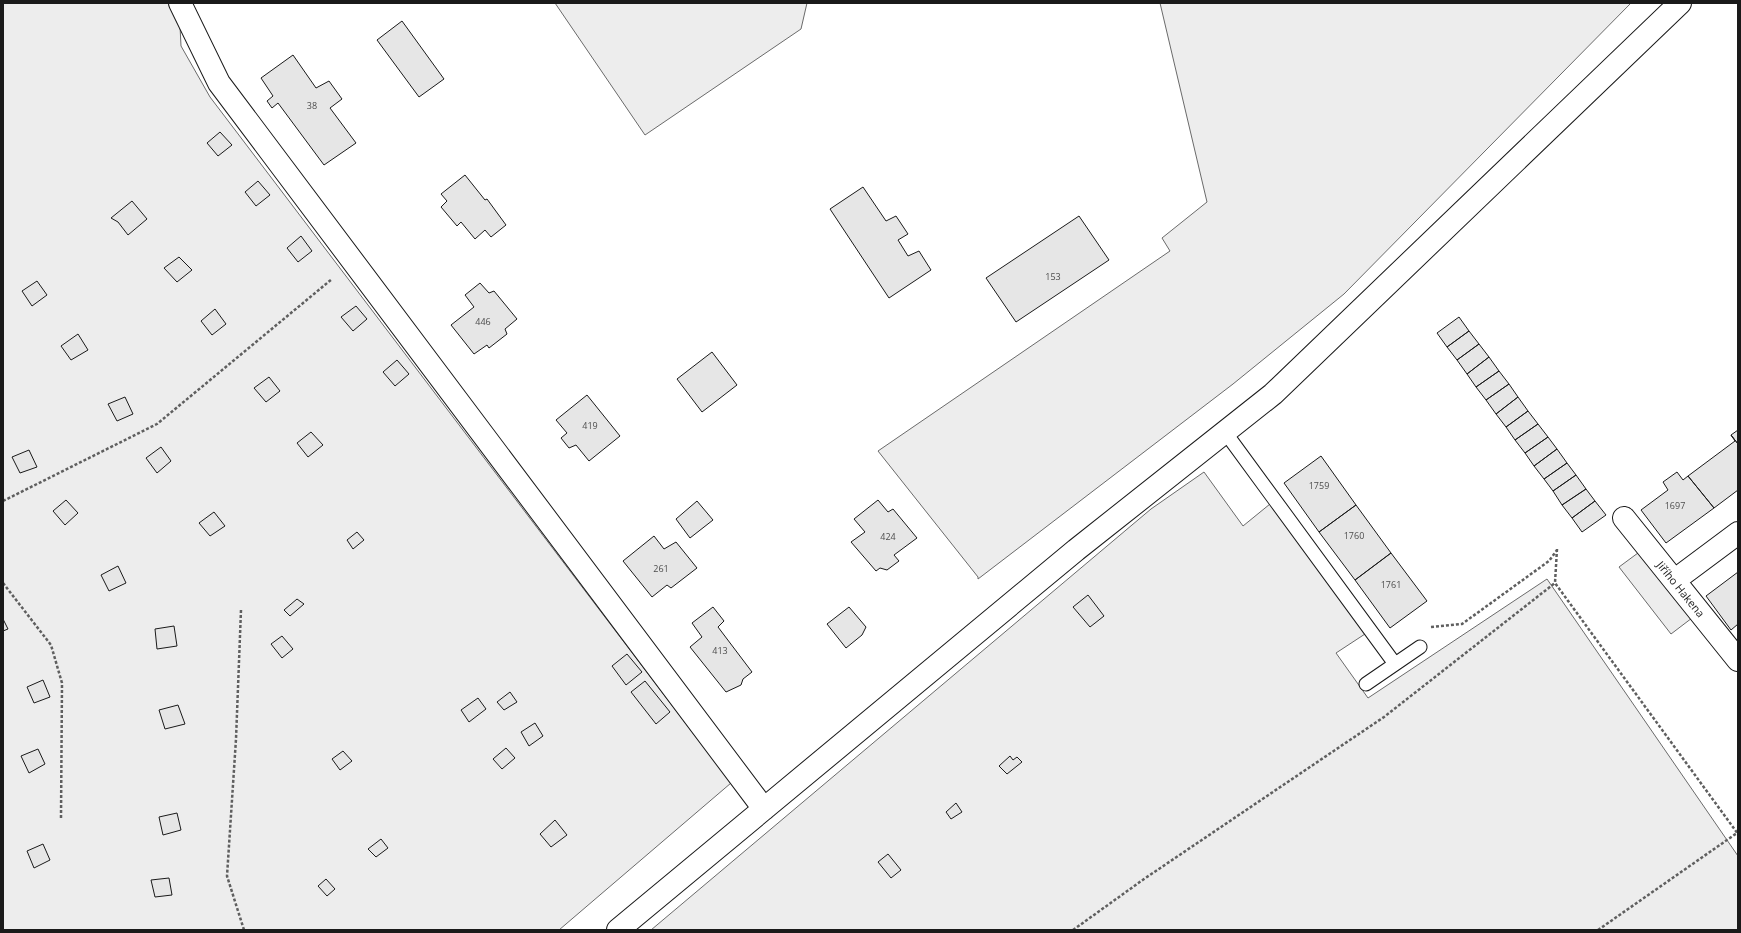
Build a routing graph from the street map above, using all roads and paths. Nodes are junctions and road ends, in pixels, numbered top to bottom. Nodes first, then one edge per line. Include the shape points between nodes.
1 (180, 3) edge
2 (1680, 3) edge
3 (353, 262) junction
4 (1225, 432) junction
5 (3, 501) edge
6 (1624, 518) dead end
7 (1738, 533) edge
8 (1675, 580) junction
9 (3, 583) edge
10 (1555, 583) junction
11 (242, 610) dead end
12 (1426, 628) dead end
13 (1420, 647) dead end
14 (1738, 660) edge
15 (1395, 664) junction
16 (1366, 684) dead end
17 (764, 809) junction
18 (61, 818) dead end
19 (1738, 834) edge
20 (244, 930) edge
21 (618, 930) edge
22 (1073, 930) edge
23 (1598, 930) edge

1 - 3 street via 219,83
2 - 4 street via 1274,394
3 - 5 path via 157,424
3 - 17 street
4 - 15 lane
4 - 17 street via 1076,550
6 - 8 street, Jiřího Hakena
7 - 8 street
8 - 14 street, Jiřího Hakena
9 - 18 path via 51,645 62,683
10 - 12 path via 1557,549 1549,561 1462,624
10 - 19 path
10 - 22 path via 1384,717
11 - 20 path via 227,876
13 - 15 lane
15 - 16 lane
17 - 21 street
19 - 23 path

